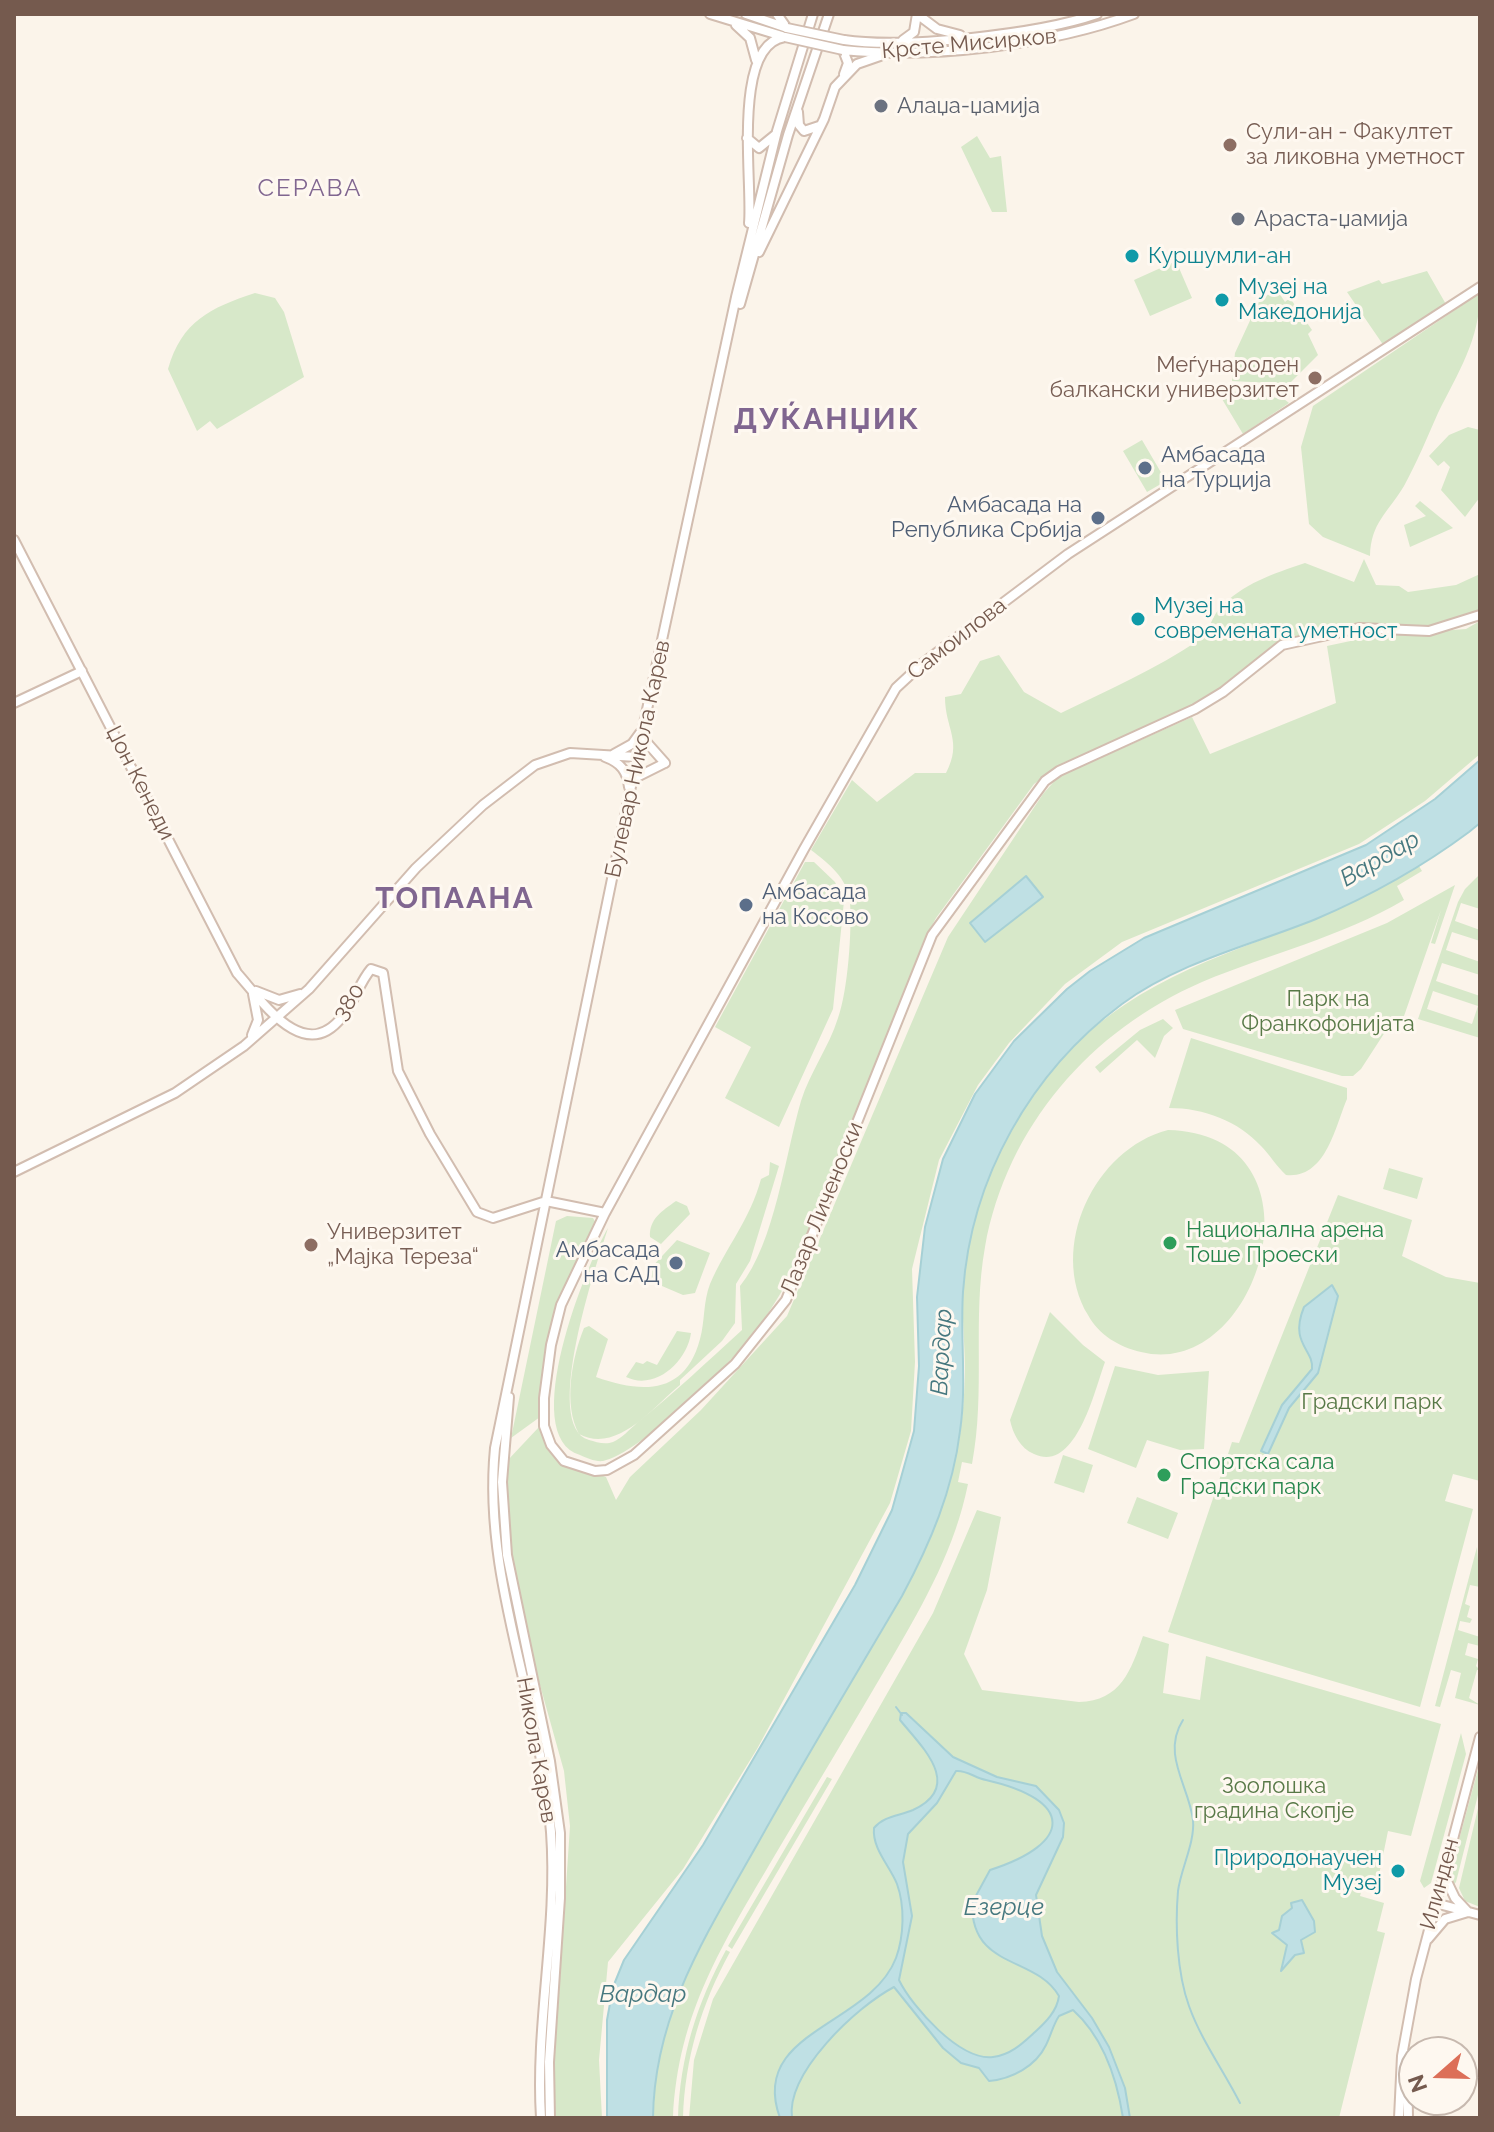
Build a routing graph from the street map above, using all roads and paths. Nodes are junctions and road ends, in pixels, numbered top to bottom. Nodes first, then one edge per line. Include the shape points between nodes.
1 (710, 14) edge
2 (746, 14) edge
3 (777, 14) edge
4 (813, 14) edge
5 (829, 14) edge
6 (917, 14) edge
7 (1097, 14) edge
8 (1134, 14) edge
9 (728, 20) junction
10 (786, 33) junction
11 (965, 37) junction
12 (899, 42) junction
13 (843, 50) junction
14 (884, 54) junction
15 (757, 68) junction
16 (844, 74) junction
17 (799, 103) junction
18 (822, 123) junction
19 (777, 131) junction
20 (745, 134) junction
21 (748, 262) junction
22 (1480, 287) edge
23 (14, 540) edge
24 (1480, 615) edge
25 (82, 671) junction
26 (14, 703) edge
27 (642, 732) junction
28 (593, 752) junction
29 (613, 754) junction
30 (637, 757) junction
31 (633, 779) junction
32 (630, 795) junction
33 (309, 989) junction
34 (252, 990) junction
35 (279, 1017) junction
36 (247, 1043) junction
37 (14, 1172) edge
38 (546, 1201) junction
39 (605, 1213) junction
40 (508, 1386) junction
41 (1480, 1737) edge
42 (1443, 1873) junction
43 (1435, 1903) junction
44 (1468, 1912) junction
45 (1480, 1915) edge
46 (1423, 1946) junction
47 (1407, 2033) junction
48 (541, 2118) edge
49 (550, 2118) edge
50 (1399, 2118) edge
51 (1408, 2118) edge

1 - 9 street, Крсте Мисирков
2 - 10 street, Крсте Мисирков
3 - 10 street
4 - 19 street, Булевар Никола Карев
5 - 17 street, Булевар Никола Карев
6 - 11 street via 937,29
6 - 12 street via 914,32
7 - 11 street, Крсте Мисирков
8 - 14 street, Крсте Мисирков via 1060,36
9 - 10 street, Крсте Мисирков
9 - 15 street via 750,38
10 - 12 street, Крсте Мисирков, bridge
10 - 13 street, Крсте Мисирков, bridge
10 - 15 street via 764,46
11 - 12 street, Крсте Мисирков
13 - 14 street, Крсте Мисирков
13 - 16 street via 848,63
14 - 16 street
15 - 20 street
16 - 18 street
17 - 18 street via 802,129 812,131
17 - 21 street, Булевар Никола Карев
18 - 21 street
19 - 20 street via 759,148
19 - 21 street, Булевар Никола Карев
20 - 21 street via 751,195
21 - 27 street, Булевар Никола Карев
22 - 39 street, Самоилова via 1068,554 896,688
23 - 25 street, Џон Кенеди
24 - 39 street, Лазар Личеноски via 1429,631 1359,628 1282,645 1195,709 1045,781 932,935 786,1300 700,1398 634,1455 595,1471 564,1461 551,1445 544,1426 544,1398 561,1305
25 - 26 street
25 - 34 street, Џон Кенеди via 222,946
27 - 29 street
27 - 30 street, Булевар Никола Карев
27 - 31 street via 650,750 665,763
28 - 29 street
28 - 32 street via 618,762 627,775
28 - 33 street via 550,757 483,805 416,868
29 - 30 street
30 - 31 street, Булевар Никола Карев
31 - 32 street, Булевар Никола Карев
32 - 38 street, Булевар Никола Карев
33 - 34 street via 282,1000
33 - 35 street
34 - 35 street, Џон Кенеди
34 - 36 street via 258,1020
35 - 36 street
35 - 38 street, 380 via 303,1035 322,1035 341,1018 368,973 377,969 385,978 398,1071 475,1209 493,1218
36 - 37 street via 175,1093
38 - 39 street
38 - 40 street, Никола Карев
40 - 48 street, Никола Карев via 494,1463 496,1535 543,1767 551,1835
40 - 49 street, Никола Карев via 502,1482 507,1555 560,1833
41 - 42 street, Илинден
42 - 43 street, Илинден
42 - 44 street
43 - 44 street
43 - 46 street, Илинден
44 - 45 street
44 - 46 street via 1445,1919
46 - 47 street, Илинден
47 - 50 street, Илинден
47 - 51 street, Илинден

